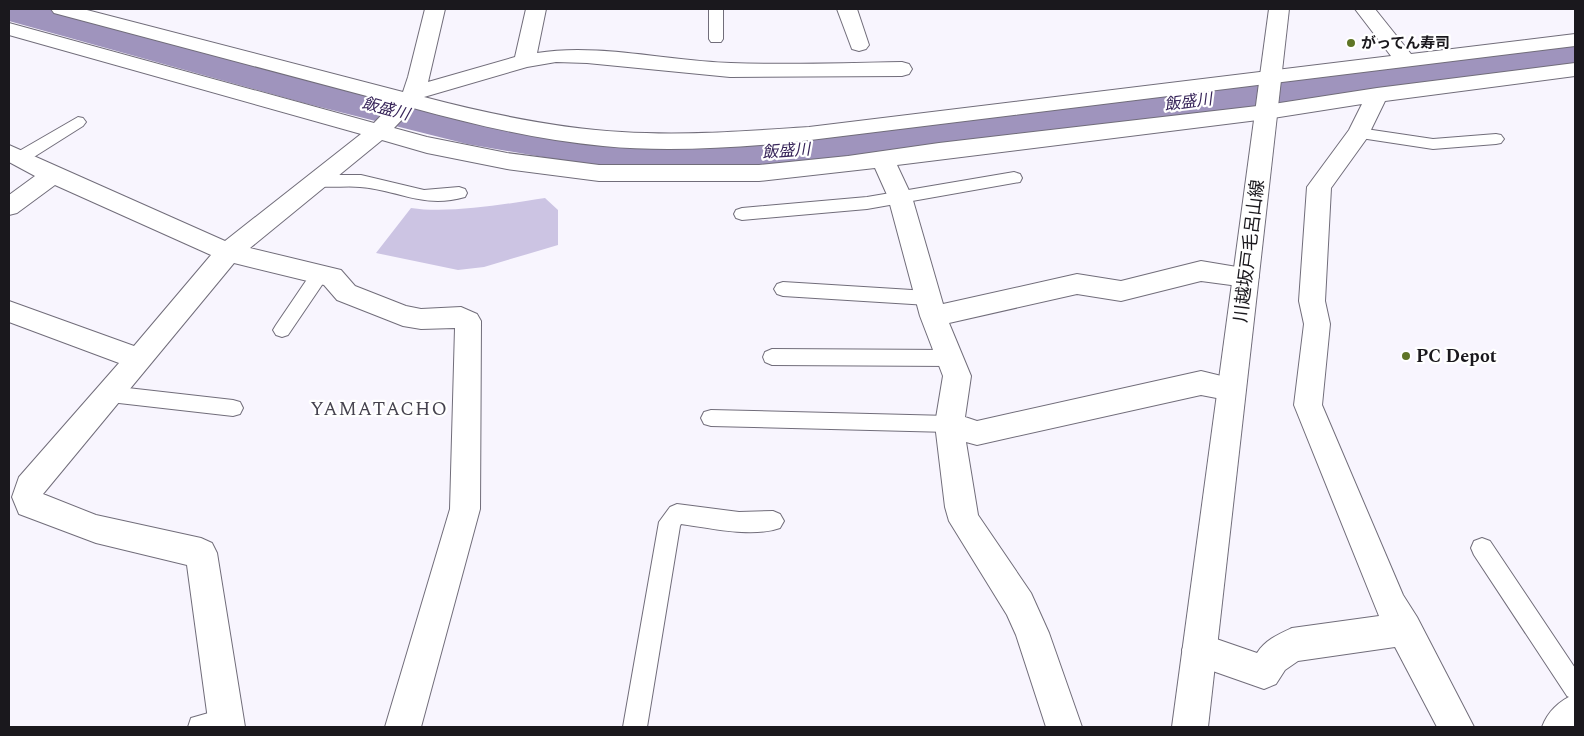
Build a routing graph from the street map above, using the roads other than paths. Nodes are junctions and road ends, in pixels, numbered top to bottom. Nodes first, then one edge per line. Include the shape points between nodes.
1 (62, 9) edge
2 (435, 9) edge
3 (536, 9) edge
4 (716, 9) edge
5 (847, 9) edge
6 (1279, 9) edge
7 (1365, 9) edge
8 (9, 29) edge
9 (716, 39) dead end
10 (1575, 40) edge
11 (859, 45) dead end
12 (525, 61) junction
13 (1406, 61) junction
14 (902, 69) dead end
15 (1575, 69) edge
16 (1271, 76) junction
17 (1377, 95) junction
18 (410, 97) junction
19 (1266, 112) junction
20 (78, 122) dead end
21 (378, 132) junction
22 (1359, 133) junction
23 (1496, 139) dead end
24 (14, 156) edge
25 (883, 160) junction
26 (54, 175) junction
27 (1014, 178) dead end
28 (319, 181) junction
29 (459, 193) dead end
30 (900, 197) junction
31 (9, 206) edge
32 (742, 214) dead end
33 (228, 252) junction
34 (320, 274) junction
35 (1246, 277) junction
36 (784, 289) dead end
37 (930, 307) junction
38 (9, 312) edge
39 (282, 330) dead end
40 (772, 357) dead end
41 (950, 358) junction
42 (139, 359) junction
43 (1232, 388) junction
44 (110, 394) junction
45 (233, 408) dead end
46 (711, 418) dead end
47 (949, 424) junction
48 (773, 521) dead end
49 (1482, 548) dead end
50 (1405, 629) junction
51 (1200, 650) junction
52 (1575, 688) edge
53 (1575, 712) edge
54 (218, 725) edge
55 (403, 727) edge
56 (635, 727) edge
57 (1064, 727) edge
58 (1190, 727) edge
59 (1456, 727) edge
60 (1560, 727) edge

1 - 18 street
2 - 18 street
3 - 12 street
4 - 9 lane
5 - 11 street
6 - 16 street, 川越坂戸毛呂山線
7 - 13 street
8 - 21 street
10 - 13 street
12 - 14 street via 564,56 730,70
12 - 18 street
13 - 16 street
15 - 17 street
16 - 18 street via 889,125 723,141 623,140 518,126
16 - 19 street, 川越坂戸毛呂山線
17 - 19 street
17 - 22 street
18 - 21 street
19 - 25 street via 949,149
19 - 35 street, 川越坂戸毛呂山線
20 - 24 lane
21 - 25 street via 427,146 507,161 599,173 759,173
21 - 28 street
22 - 23 lane via 1434,144
22 - 50 street via 1319,188 1312,300 1317,324 1308,405 1391,606
24 - 26 street
25 - 30 street
26 - 31 street
26 - 33 street
27 - 30 lane
28 - 29 lane via 361,181 424,196
28 - 33 street
30 - 32 lane
30 - 37 street
33 - 34 street
33 - 42 street
34 - 39 lane
34 - 55 street via 332,276 346,292 403,316 421,319 461,317 468,321 466,509
35 - 37 street via 1202,271 1121,291 1077,284
35 - 43 street, 川越坂戸毛呂山線
36 - 37 lane
37 - 41 street
38 - 42 street
40 - 41 lane
41 - 47 street via 957,376
42 - 44 street
43 - 47 street via 1201,384 977,433
43 - 51 street, 川越坂戸毛呂山線
44 - 45 lane
44 - 54 street via 30,487 27,497 30,504 96,529 201,554
46 - 47 lane
47 - 57 street via 964,522 1022,611
48 - 56 lane via 739,522 677,514 670,522
49 - 52 lane
50 - 51 street via 1292,644 1273,658 1264,672
50 - 59 street
51 - 58 street, 川越坂戸毛呂山線
53 - 60 street

